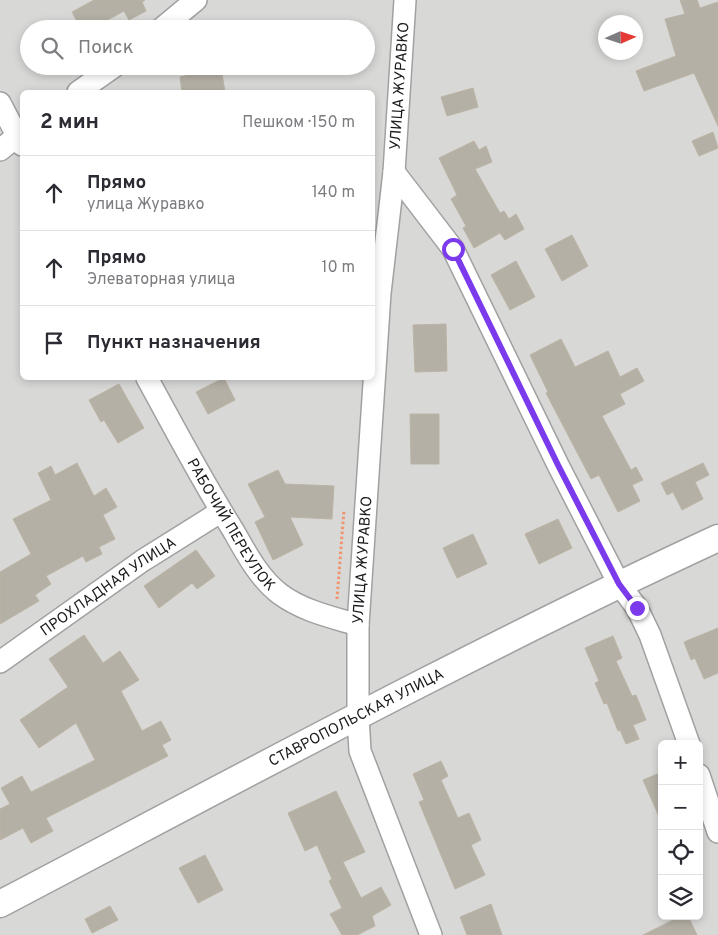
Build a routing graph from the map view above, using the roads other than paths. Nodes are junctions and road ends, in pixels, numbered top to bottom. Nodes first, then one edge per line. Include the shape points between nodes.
1 (196, 0) edge
2 (406, 0) edge
3 (172, 20) edge
4 (102, 75) edge
5 (81, 90) edge
6 (0, 103) edge
7 (20, 135) edge
8 (20, 138) edge
9 (0, 150) edge
10 (394, 172) junction
11 (375, 368) edge
12 (148, 380) edge
13 (374, 380) edge
14 (220, 512) junction
15 (718, 538) edge
16 (619, 584) junction
17 (358, 625) junction
18 (0, 662) edge
19 (358, 716) junction
20 (688, 740) edge
21 (702, 785) edge
22 (718, 832) edge
23 (0, 904) edge
24 (431, 935) edge

1 - 3 street
2 - 10 street, УЛИЦА ЖУРАВКО
4 - 5 street
6 - 7 street
8 - 9 street
10 - 11 street, УЛИЦА ЖУРАВКО
10 - 16 street, УЛИЦА ЖУРАВКО via 453,249
12 - 14 street, РАБОЧИЙ ПЕРЕУЛОК
13 - 17 street, УЛИЦА ЖУРАВКО
14 - 17 street, РАБОЧИЙ ПЕРЕУЛОК via 261,575 279,593 317,613
14 - 18 street, ПРОХЛАДНАЯ УЛИЦА via 142,561
15 - 16 street, СТАВРОПОЛЬСКАЯ УЛИЦА
16 - 19 street, СТАВРОПОЛЬСКАЯ УЛИЦА
16 - 20 street, УЛИЦА ЖУРАВКО via 637,608 650,635
17 - 19 street, УЛИЦА ЖУРАВКО
19 - 23 street, СТАВРОПОЛЬСКАЯ УЛИЦА
19 - 24 street, УЛИЦА ЖУРАВКО via 360,751
21 - 22 street

